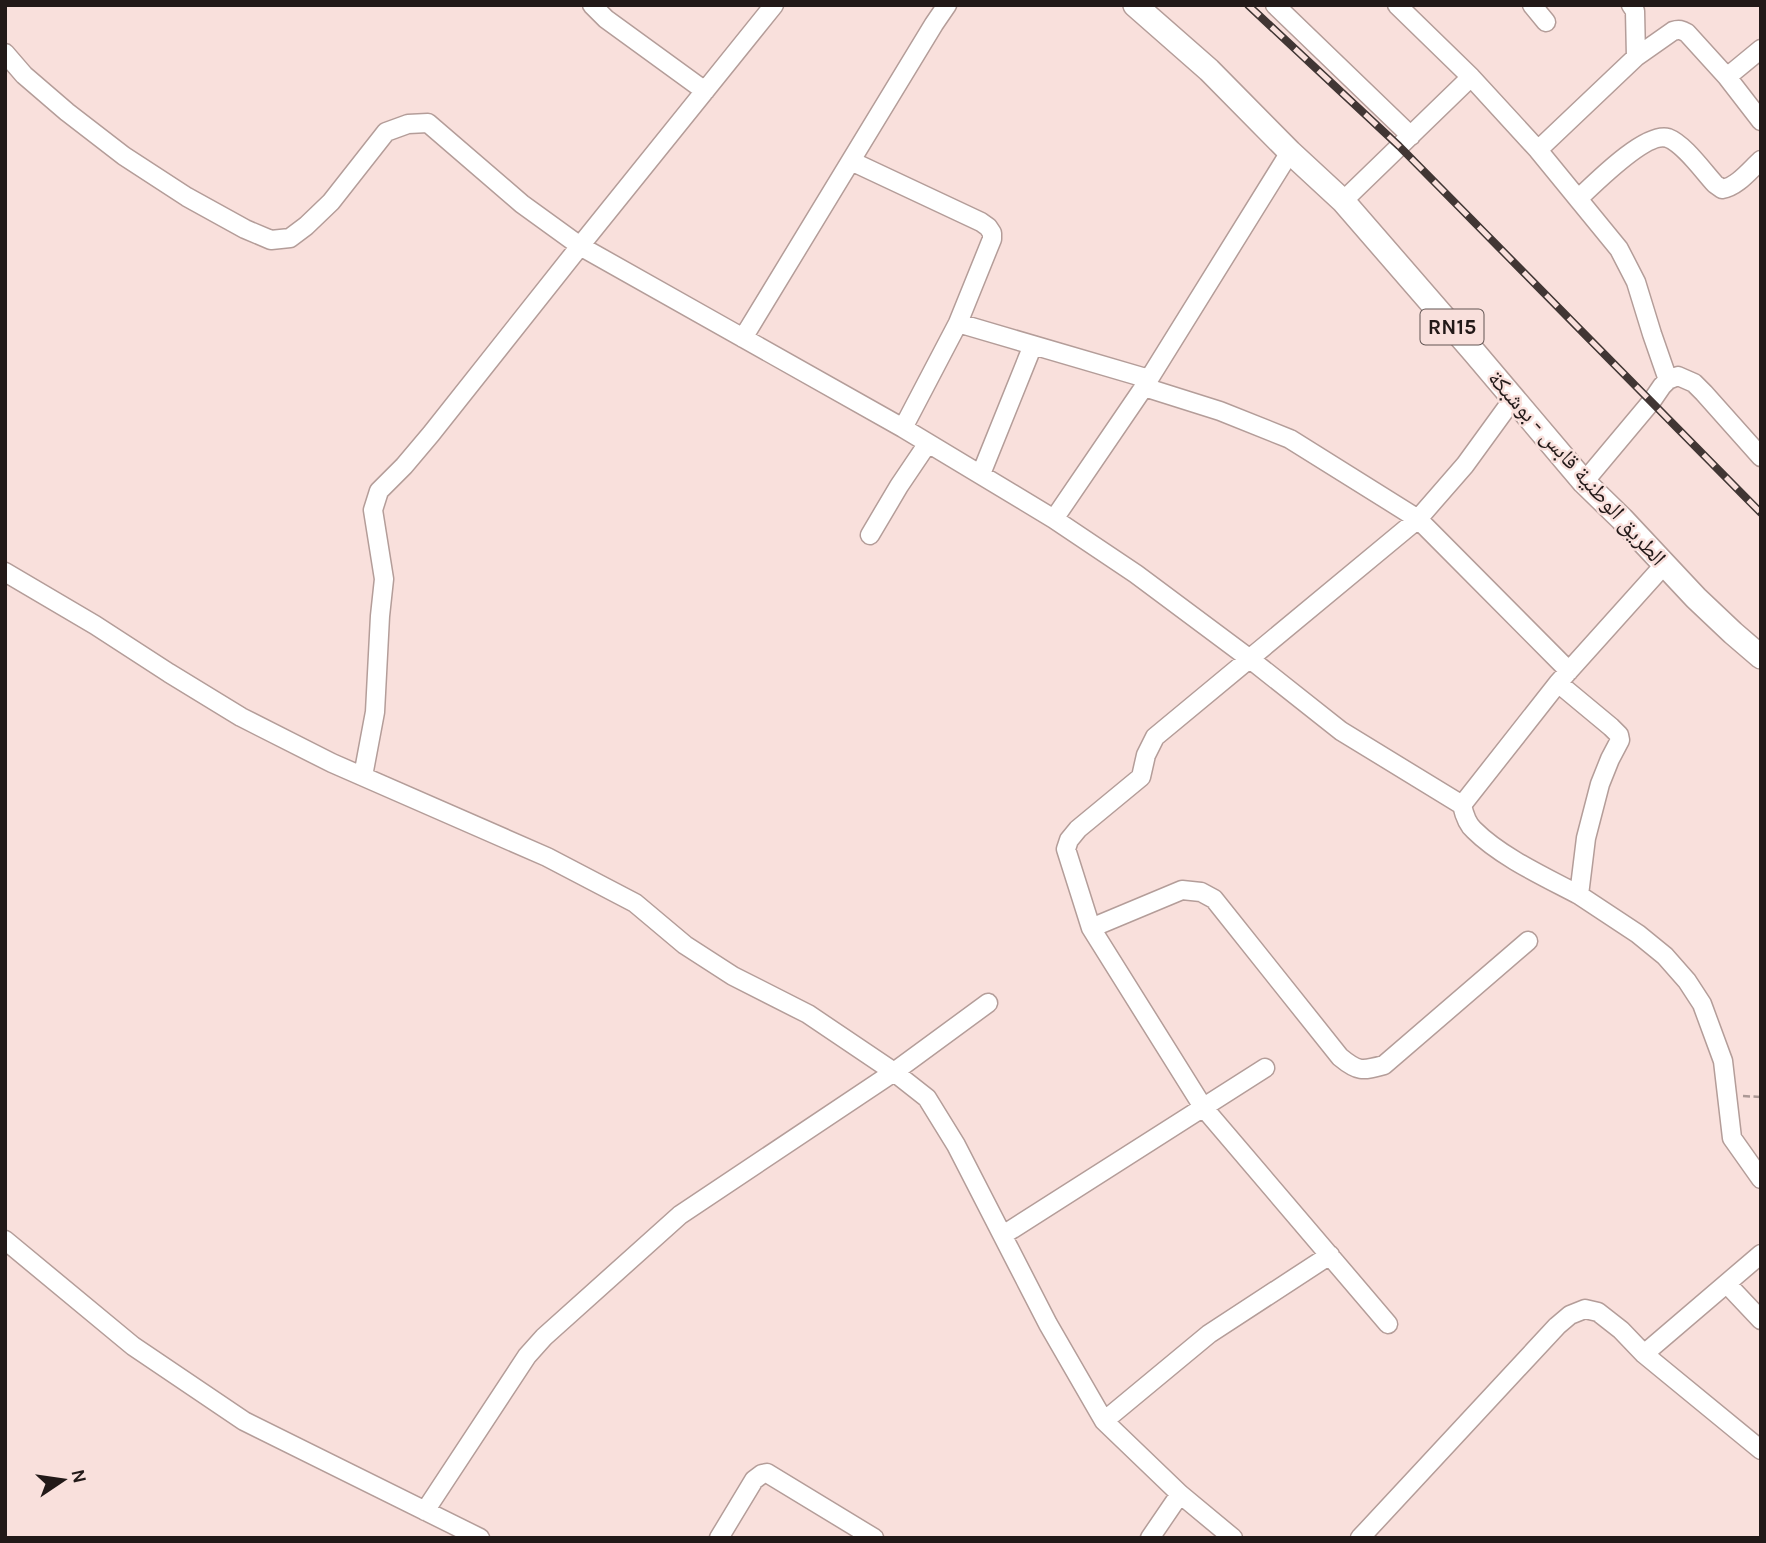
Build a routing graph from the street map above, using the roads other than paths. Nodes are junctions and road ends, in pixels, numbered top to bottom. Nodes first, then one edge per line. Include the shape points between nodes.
1 (592, 5) edge
2 (774, 5) edge
3 (947, 5) edge
4 (1135, 5) edge
5 (1275, 5) edge
6 (1397, 5) edge
7 (1532, 5) edge
8 (1638, 7) edge
9 (1546, 22) dead end
10 (1761, 49) edge
11 (5, 53) edge
12 (1636, 57) junction
13 (1471, 77) junction
14 (1727, 77) junction
15 (705, 91) junction
16 (1761, 121) edge
17 (1411, 136) junction
18 (1538, 150) junction
19 (1290, 152) junction
20 (1761, 160) edge
21 (851, 161) junction
22 (1578, 199) junction
23 (1343, 201) junction
24 (580, 246) junction
25 (958, 323) junction
26 (743, 338) junction
27 (1033, 345) junction
28 (1668, 380) junction
29 (1147, 383) junction
30 (1513, 399) junction
31 (904, 428) junction
32 (928, 443) junction
33 (1760, 455) edge
34 (981, 474) junction
35 (1584, 482) junction
36 (1054, 519) junction
37 (1418, 519) junction
38 (870, 535) dead end
39 (1664, 565) junction
40 (5, 572) edge
41 (1761, 657) edge
42 (1250, 659) junction
43 (1564, 677) junction
44 (363, 776) junction
45 (1462, 805) junction
46 (1578, 895) junction
47 (1091, 929) junction
48 (1528, 941) dead end
49 (988, 1003) dead end
50 (1265, 1068) dead end
51 (894, 1072) junction
52 (1203, 1107) junction
53 (1761, 1179) edge
54 (1003, 1234) junction
55 (5, 1240) edge
56 (1761, 1254) edge
57 (1330, 1255) junction
58 (1727, 1284) junction
59 (1761, 1320) edge
60 (1388, 1324) dead end
61 (1644, 1354) junction
62 (1104, 1420) junction
63 (1761, 1450) edge
64 (1180, 1494) junction
65 (425, 1511) junction
66 (480, 1538) edge
67 (719, 1538) edge
68 (874, 1538) edge
69 (1150, 1538) edge
70 (1233, 1538) edge
71 (1360, 1538) edge

1 - 15 street
2 - 15 street
3 - 21 street
4 - 19 main road, الطريق الوطنية قابس - بوشبكة / RN15 via 1209,70
5 - 17 street
6 - 13 street
7 - 9 street
8 - 12 street
10 - 14 street
11 - 24 street via 67,113 124,156 187,197 271,240 290,238 306,226 386,132 428,123 522,204
12 - 14 street via 1678,29
12 - 18 street
13 - 17 street
13 - 18 street
14 - 16 street
15 - 24 street
17 - 23 street
18 - 22 street
19 - 23 main road, الطريق الوطنية قابس - بوشبكة / RN15
19 - 29 street
20 - 22 street via 1734,185 1721,189 1678,143 1664,137 1615,163
21 - 25 street via 981,222 992,233
21 - 26 street
22 - 28 street via 1619,249 1636,282
23 - 30 main road, الطريق الوطنية قابس - بوشبكة / RN15
24 - 26 street
24 - 44 street via 431,434 379,491 373,510 384,579 375,712
25 - 27 street
25 - 31 street
26 - 31 street
27 - 29 street
27 - 34 street
28 - 33 street via 1678,376 1694,383
28 - 35 street
29 - 36 street
29 - 37 street via 1290,439
30 - 35 main road, الطريق الوطنية قابس - بوشبكة / RN15
30 - 37 street
31 - 32 street
32 - 34 street
32 - 38 street
34 - 36 street
35 - 39 main road, الطريق الوطنية قابس - بوشبكة / RN15
36 - 42 street via 1136,573
37 - 42 street
37 - 43 street
39 - 41 main road, الطريق الوطنية قابس - بوشبكة / RN15
39 - 43 street
40 - 44 street via 241,717
42 - 45 street via 1340,731
42 - 47 street via 1155,737 1141,777 1069,840 1068,859
43 - 45 street
43 - 46 street via 1620,740 1600,784
44 - 51 street via 547,857 635,903 685,945 733,976 808,1014
45 - 46 street via 1472,829 1481,836 1513,860
46 - 53 street via 1665,956 1702,1004 1723,1061 1732,1138
47 - 48 street via 1182,890 1201,892 1214,899 1340,1057 1353,1068 1366,1070 1384,1065
47 - 52 street
49 - 51 street
50 - 52 street
51 - 54 street via 928,1098
51 - 65 street via 680,1215 544,1337
52 - 54 street
52 - 57 street
54 - 62 street
55 - 65 street via 133,1346 244,1421
56 - 58 street
57 - 60 street
57 - 62 street via 1209,1334
58 - 59 street
58 - 61 street
61 - 63 street
61 - 71 street via 1598,1312 1585,1309 1570,1315
62 - 64 street
64 - 69 street
64 - 70 street
65 - 66 street
67 - 68 street via 754,1480 767,1473

